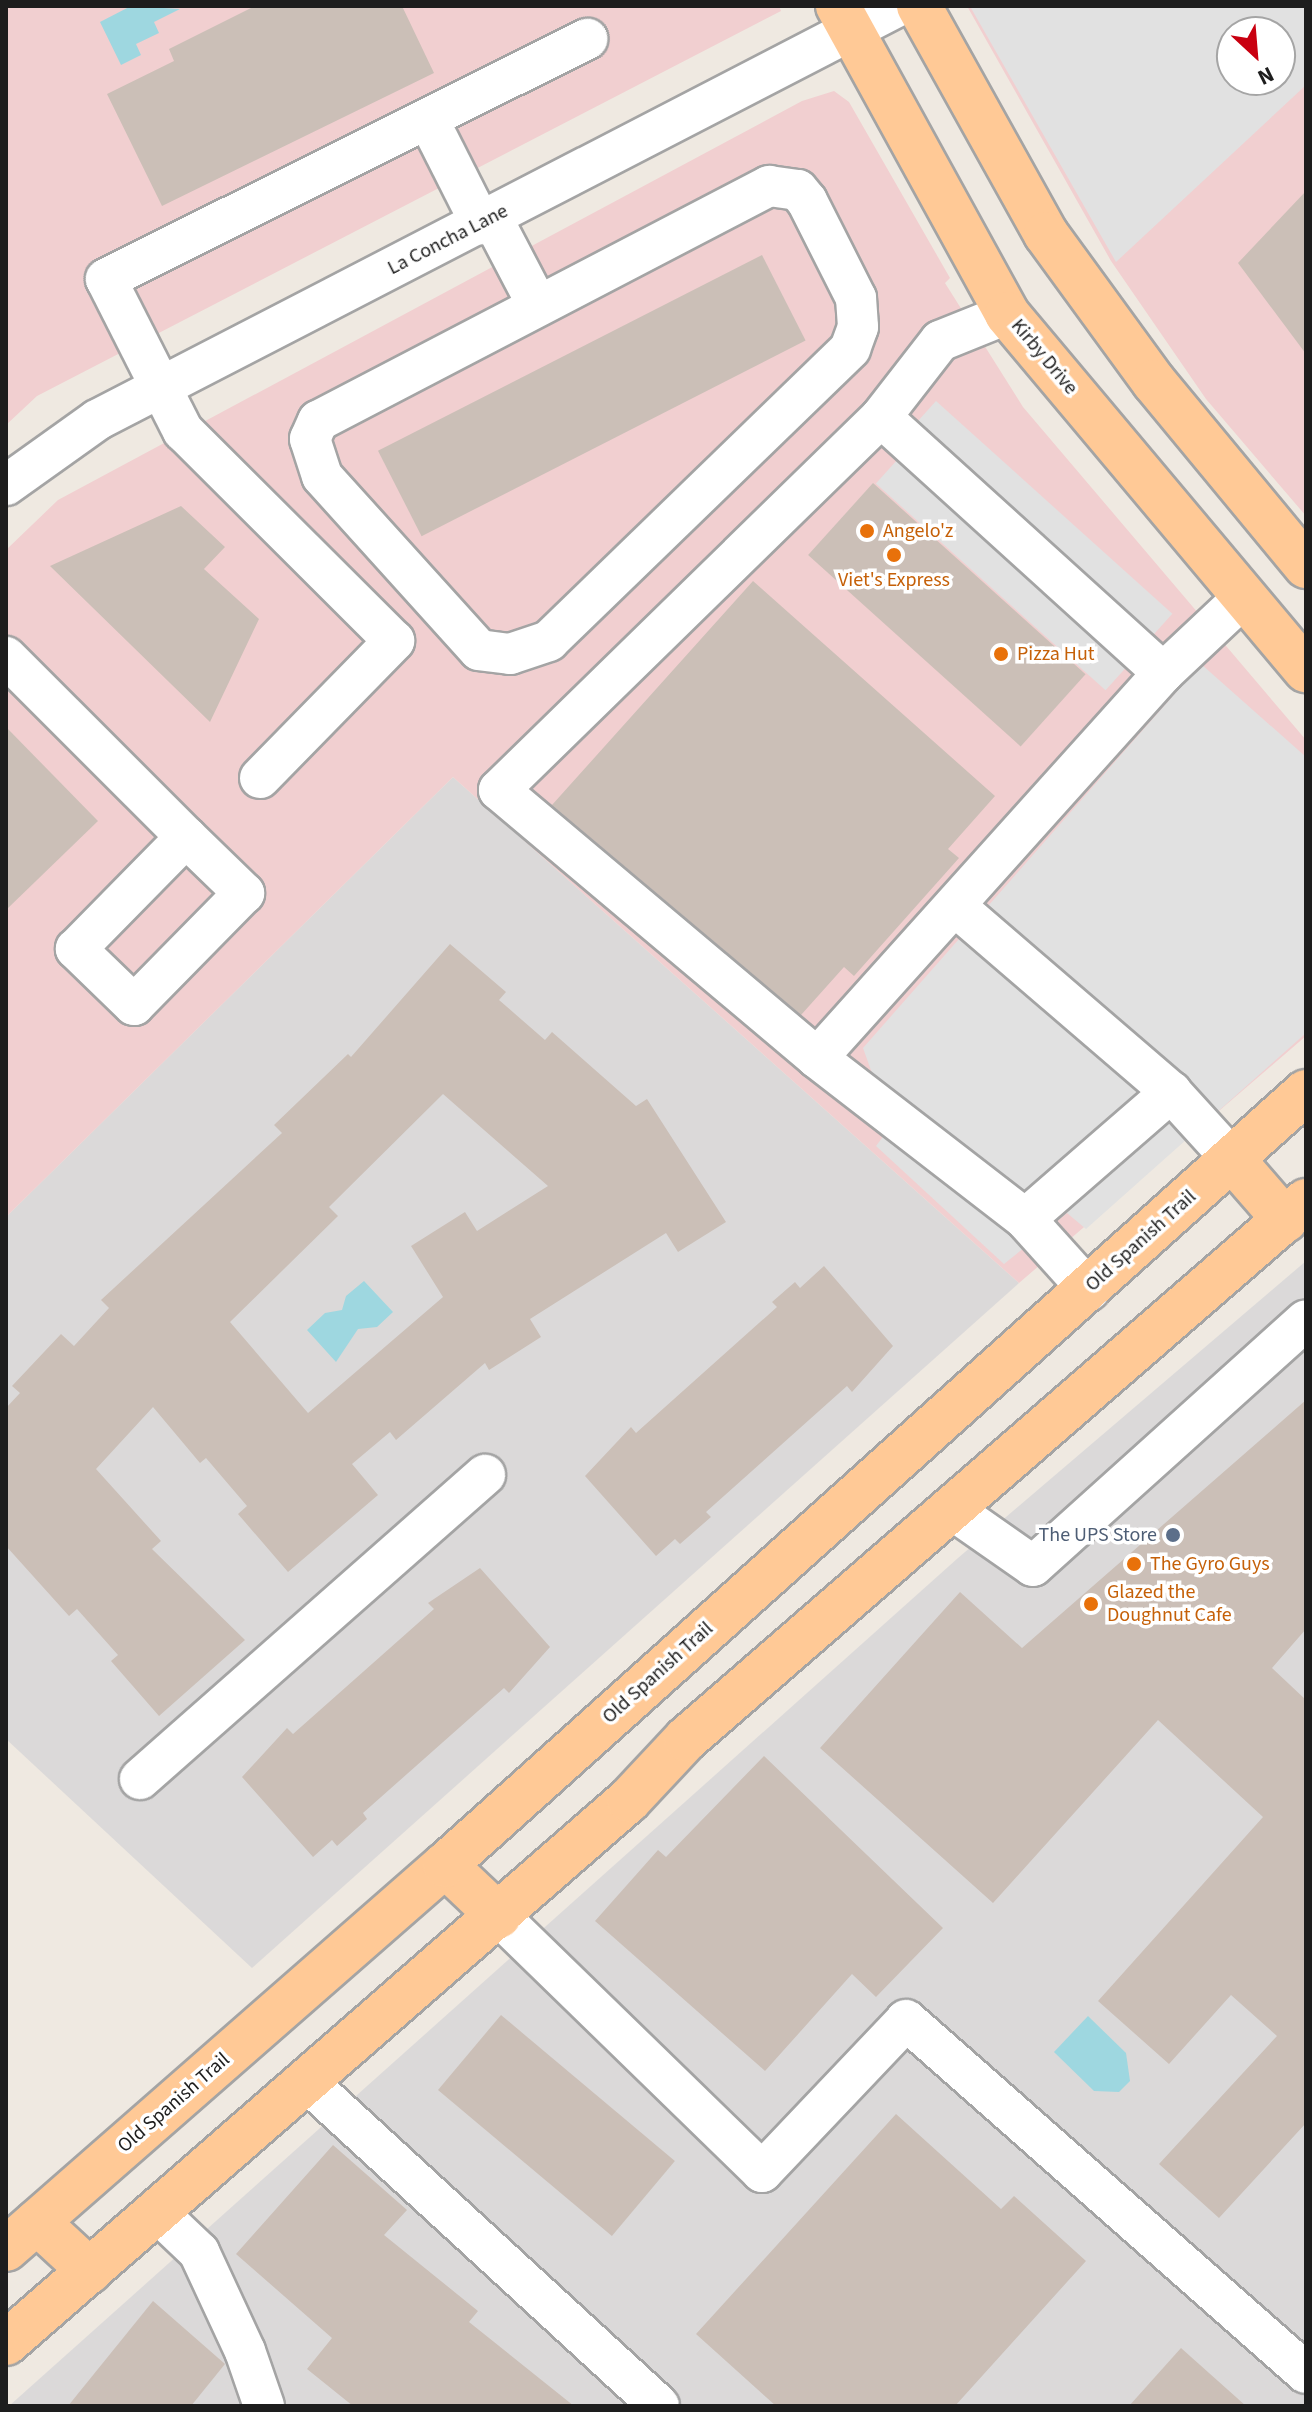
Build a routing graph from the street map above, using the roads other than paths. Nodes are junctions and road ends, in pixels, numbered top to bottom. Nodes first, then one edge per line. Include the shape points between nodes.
1 (898, 6) edge
2 (919, 6) edge
3 (845, 19) edge
4 (587, 39) dead end
5 (428, 119) junction
6 (486, 221) junction
7 (538, 306) junction
8 (1007, 314) junction
9 (163, 387) junction
10 (881, 417) junction
11 (11, 471) edge
12 (1306, 566) edge
13 (1244, 597) junction
14 (6, 657) edge
15 (1306, 670) edge
16 (1163, 673) junction
17 (260, 778) dead end
18 (186, 837) dead end
19 (955, 906) junction
20 (817, 1058) junction
21 (1171, 1092) junction
22 (1306, 1092) edge
23 (1232, 1159) junction
24 (1296, 1210) edge
25 (1025, 1219) junction
26 (1089, 1290) junction
27 (1306, 1320) edge
28 (900, 1459) junction
29 (485, 1475) dead end
30 (950, 1508) junction
31 (637, 1691) junction
32 (686, 1739) junction
33 (140, 1779) dead end
34 (445, 1865) junction
35 (499, 1916) junction
36 (307, 2082) junction
37 (158, 2213) junction
38 (22, 2236) edge
39 (90, 2271) junction
40 (6, 2343) edge
41 (1306, 2373) edge
42 (264, 2406) edge
43 (659, 2406) edge

1 - 3 street, La Concha Lane
2 - 12 main road via 1046,234 1154,382
3 - 6 street, La Concha Lane
3 - 8 main road, Kirby Drive
4 - 5 street
5 - 6 street
5 - 9 street via 106,279
6 - 7 street
6 - 9 street, La Concha Lane
7 - 7 street via 318,421 310,439 322,476 479,650 492,655 529,651 549,641 850,349 858,327 856,298 814,215 798,190 786,186 769,186
8 - 10 street via 940,341
8 - 13 main road, Kirby Drive
9 - 11 street, La Concha Lane
9 - 17 street via 183,431 394,641
10 - 16 street
10 - 20 street via 499,790
13 - 15 main road, Kirby Drive
13 - 16 street
14 - 18 street
16 - 19 street
19 - 20 street
19 - 21 street
20 - 25 street
21 - 23 street
21 - 25 street
22 - 23 main road, Old Spanish Trail
23 - 24 main road
23 - 26 main road, Old Spanish Trail
24 - 30 main road
25 - 26 street
26 - 28 main road, Old Spanish Trail
27 - 30 street via 1033,1566
28 - 30 main road
28 - 31 main road, Old Spanish Trail
29 - 33 street
30 - 32 main road
31 - 32 main road
31 - 34 main road, Old Spanish Trail
32 - 35 main road via 629,1800
34 - 35 main road
34 - 38 main road, Old Spanish Trail
35 - 36 main road
35 - 41 street via 762,2172 906,2020
36 - 37 main road
36 - 43 street
37 - 39 main road
37 - 42 street via 199,2252
38 - 39 main road
39 - 40 main road

